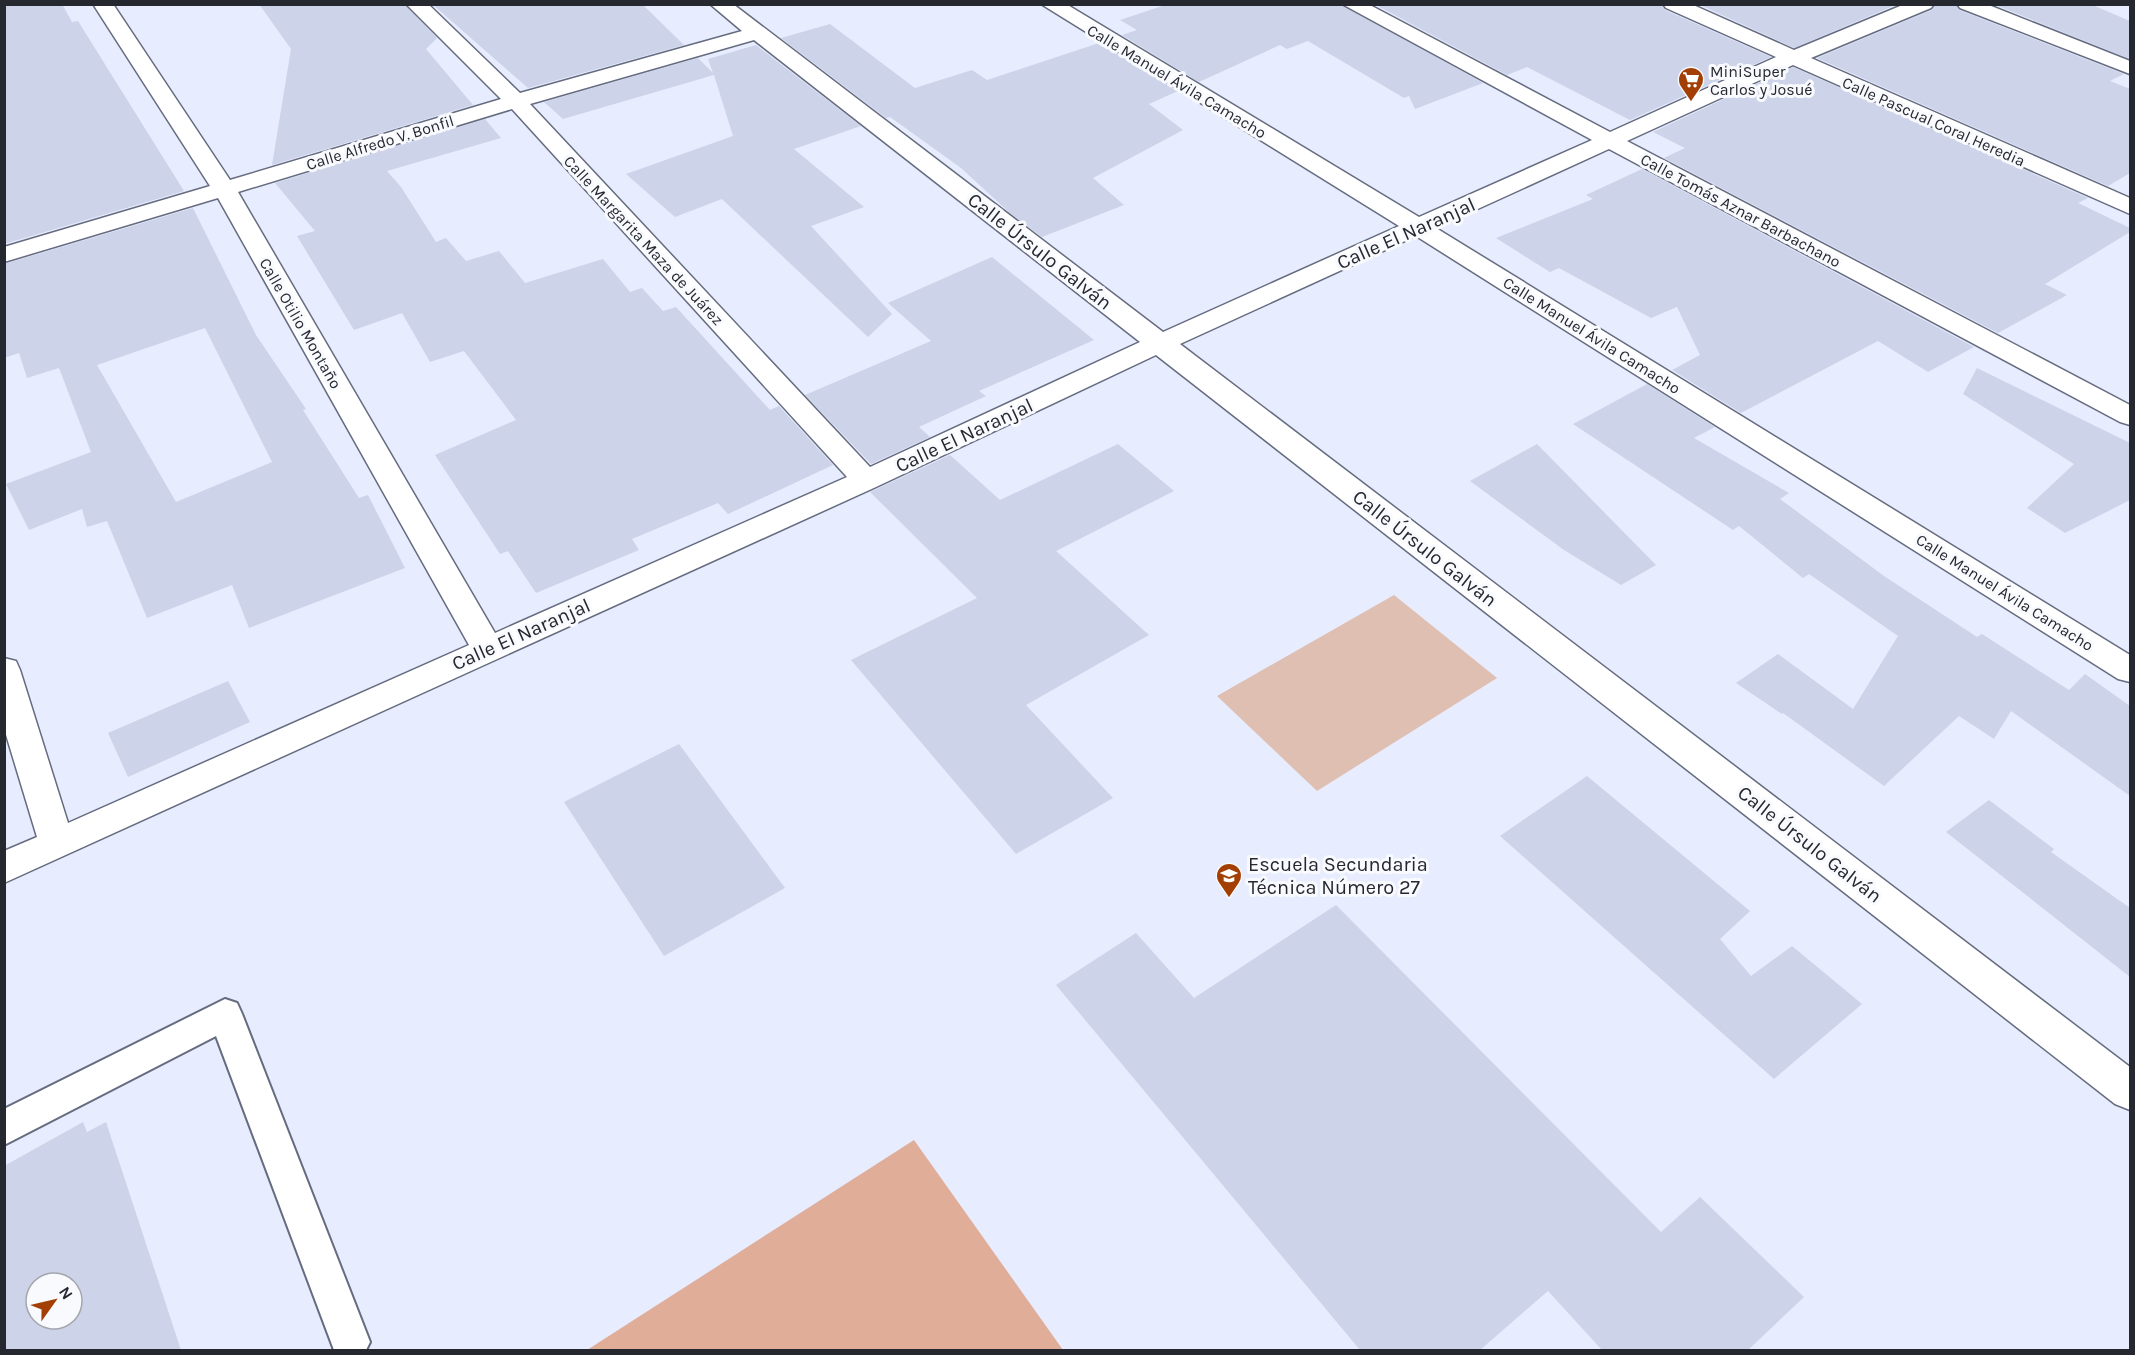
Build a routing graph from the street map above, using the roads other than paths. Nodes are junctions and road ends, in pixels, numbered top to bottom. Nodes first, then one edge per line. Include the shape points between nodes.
1 (103, 4) edge
2 (416, 4) edge
3 (720, 4) edge
4 (1051, 4) edge
5 (1352, 4) edge
6 (1673, 4) edge
7 (1924, 4) edge
8 (1967, 4) edge
9 (756, 33) junction
10 (1792, 58) junction
11 (2130, 68) edge
12 (516, 101) junction
13 (1610, 141) junction
14 (224, 189) junction
15 (2130, 207) edge
16 (1418, 227) junction
17 (4, 255) edge
18 (1160, 343) junction
19 (2130, 416) edge
20 (866, 480) junction
21 (488, 649) junction
22 (4, 670) edge
23 (2130, 670) edge
24 (57, 845) junction
25 (4, 868) edge
26 (2130, 1091) edge
27 (4, 1128) edge
28 (350, 1342) dead end

1 - 14 street, Calle Otilio Montaño
2 - 12 street, Calle Margarita Maza de Juárez
3 - 9 street, Calle Úrsulo Galván
4 - 16 street, Calle Manuel Ávila Camacho
5 - 13 street, Calle Tomás Aznar Barbachano
6 - 10 street, Calle Pascual Coral Heredia
7 - 10 street, Calle El Naranjal
8 - 11 street
9 - 12 street, Calle Alfredo V. Bonfil
9 - 18 street, Calle Úrsulo Galván
10 - 13 street, Calle El Naranjal
10 - 15 street, Calle Pascual Coral Heredia
12 - 14 street, Calle Alfredo V. Bonfil
12 - 20 street, Calle Margarita Maza de Juárez
13 - 16 street, Calle El Naranjal
13 - 19 street, Calle Tomás Aznar Barbachano
14 - 17 street, Calle Alfredo V. Bonfil
14 - 21 street, Calle Otilio Montaño
16 - 18 street, Calle El Naranjal
16 - 23 street, Calle Manuel Ávila Camacho
18 - 20 street, Calle El Naranjal
18 - 26 street, Calle Úrsulo Galván
20 - 21 street, Calle El Naranjal
21 - 24 street, Calle El Naranjal
22 - 24 street
24 - 25 street, Calle El Naranjal
27 - 28 lane via 225,1014

